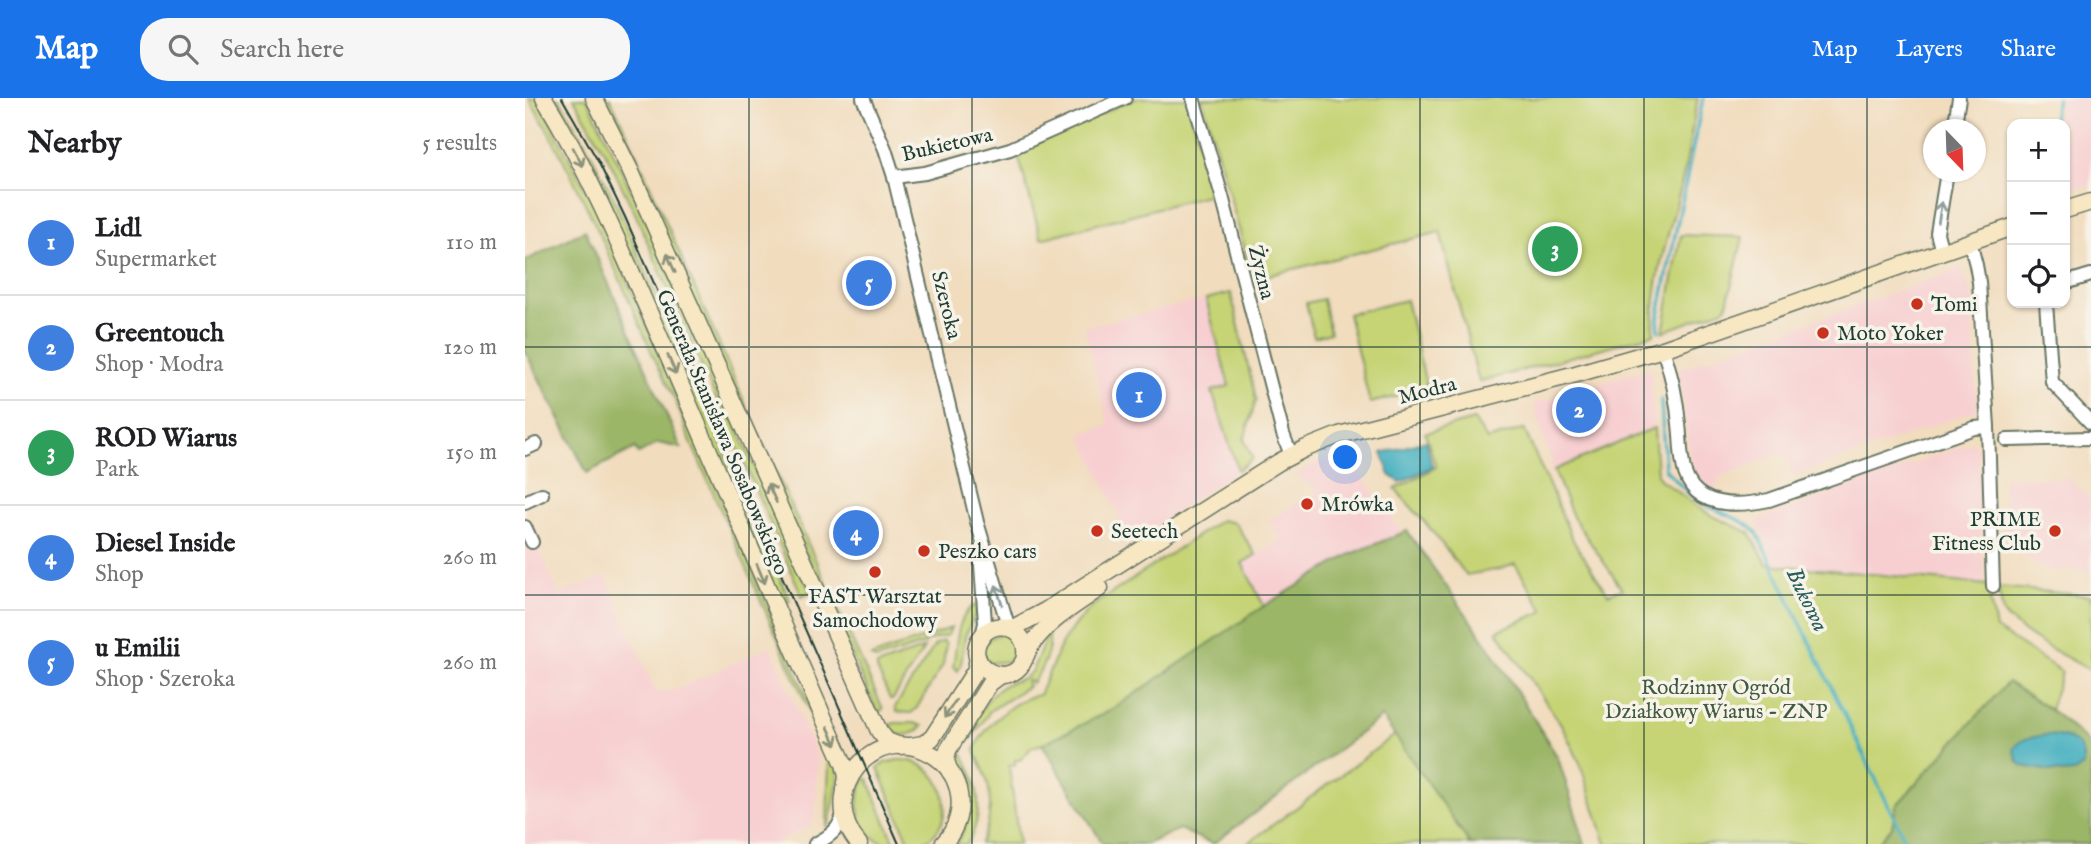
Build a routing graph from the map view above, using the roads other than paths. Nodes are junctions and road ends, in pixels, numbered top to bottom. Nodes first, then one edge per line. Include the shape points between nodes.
1 (544, 98) edge
2 (594, 98) edge
3 (863, 98) edge
4 (1125, 98) edge
5 (1193, 98) edge
6 (1959, 98) edge
7 (1956, 119) edge
8 (894, 177) junction
9 (1945, 182) edge
10 (2091, 202) edge
11 (2070, 208) edge
12 (2007, 229) edge
13 (1970, 242) junction
14 (1942, 252) junction
15 (2091, 275) edge
16 (2070, 281) edge
17 (2046, 308) edge
18 (1663, 349) junction
19 (2091, 423) edge
20 (1988, 427) junction
21 (2091, 438) edge
22 (2007, 440) dead end
23 (1291, 455) junction
24 (542, 494) dead end
25 (525, 502) edge
26 (1215, 504) junction
27 (978, 526) junction
28 (525, 527) edge
29 (532, 542) dead end
30 (1993, 586) dead end
31 (1011, 629) junction
32 (982, 636) junction
33 (1025, 656) junction
34 (978, 659) junction
35 (1001, 675) junction
36 (906, 746) junction
37 (950, 772) junction
38 (845, 789) junction
39 (844, 811) junction
40 (815, 844) edge
41 (859, 844) edge
42 (943, 844) edge

1 -> 38 street, Generała Stanisława Sosabowskiego via 602,206 714,462 845,767
36 -> 2 street, Generała Stanisława Sosabowskiego via 888,742 879,731
3 - 8 street, Szeroka
4 - 8 street, Bukietowa via 1010,149
5 - 23 street, Żyzna
6 - 7 street
8 - 27 street, Szeroka
14 -> 9 street via 1937,233
10 - 11 street
12 - 13 street, Modra
13 - 14 street, Modra
13 - 20 street via 1979,282
14 - 18 street, Modra
15 - 16 street
17 - 19 street via 2052,382
18 - 20 street via 1685,472 1694,489 1721,504 1736,506 1788,495 1974,428
18 - 23 street, Modra via 1346,433
20 - 30 street
21 - 22 street
23 - 26 street, Modra
24 - 25 street
26 - 31 street, Modra
26 - 33 street, Modra via 1056,620
31 -> 27 street, Szeroka
27 - 32 street, Szeroka via 985,621
28 - 29 street
31 - 32 street via 996,627
31 - 33 street via 1023,639
32 - 34 street
33 - 35 street via 1016,671
34 - 35 street via 989,672
34 -> 36 street via 932,738
35 - 37 street via 989,684 947,752
36 - 37 street, Generała Stanisława Sosabowskiego via 931,754
36 - 38 street via 879,750 863,760
37 - 42 street via 958,792 959,813
38 - 39 street, Generała Stanisława Sosabowskiego
39 - 40 street via 834,832
39 - 41 street

